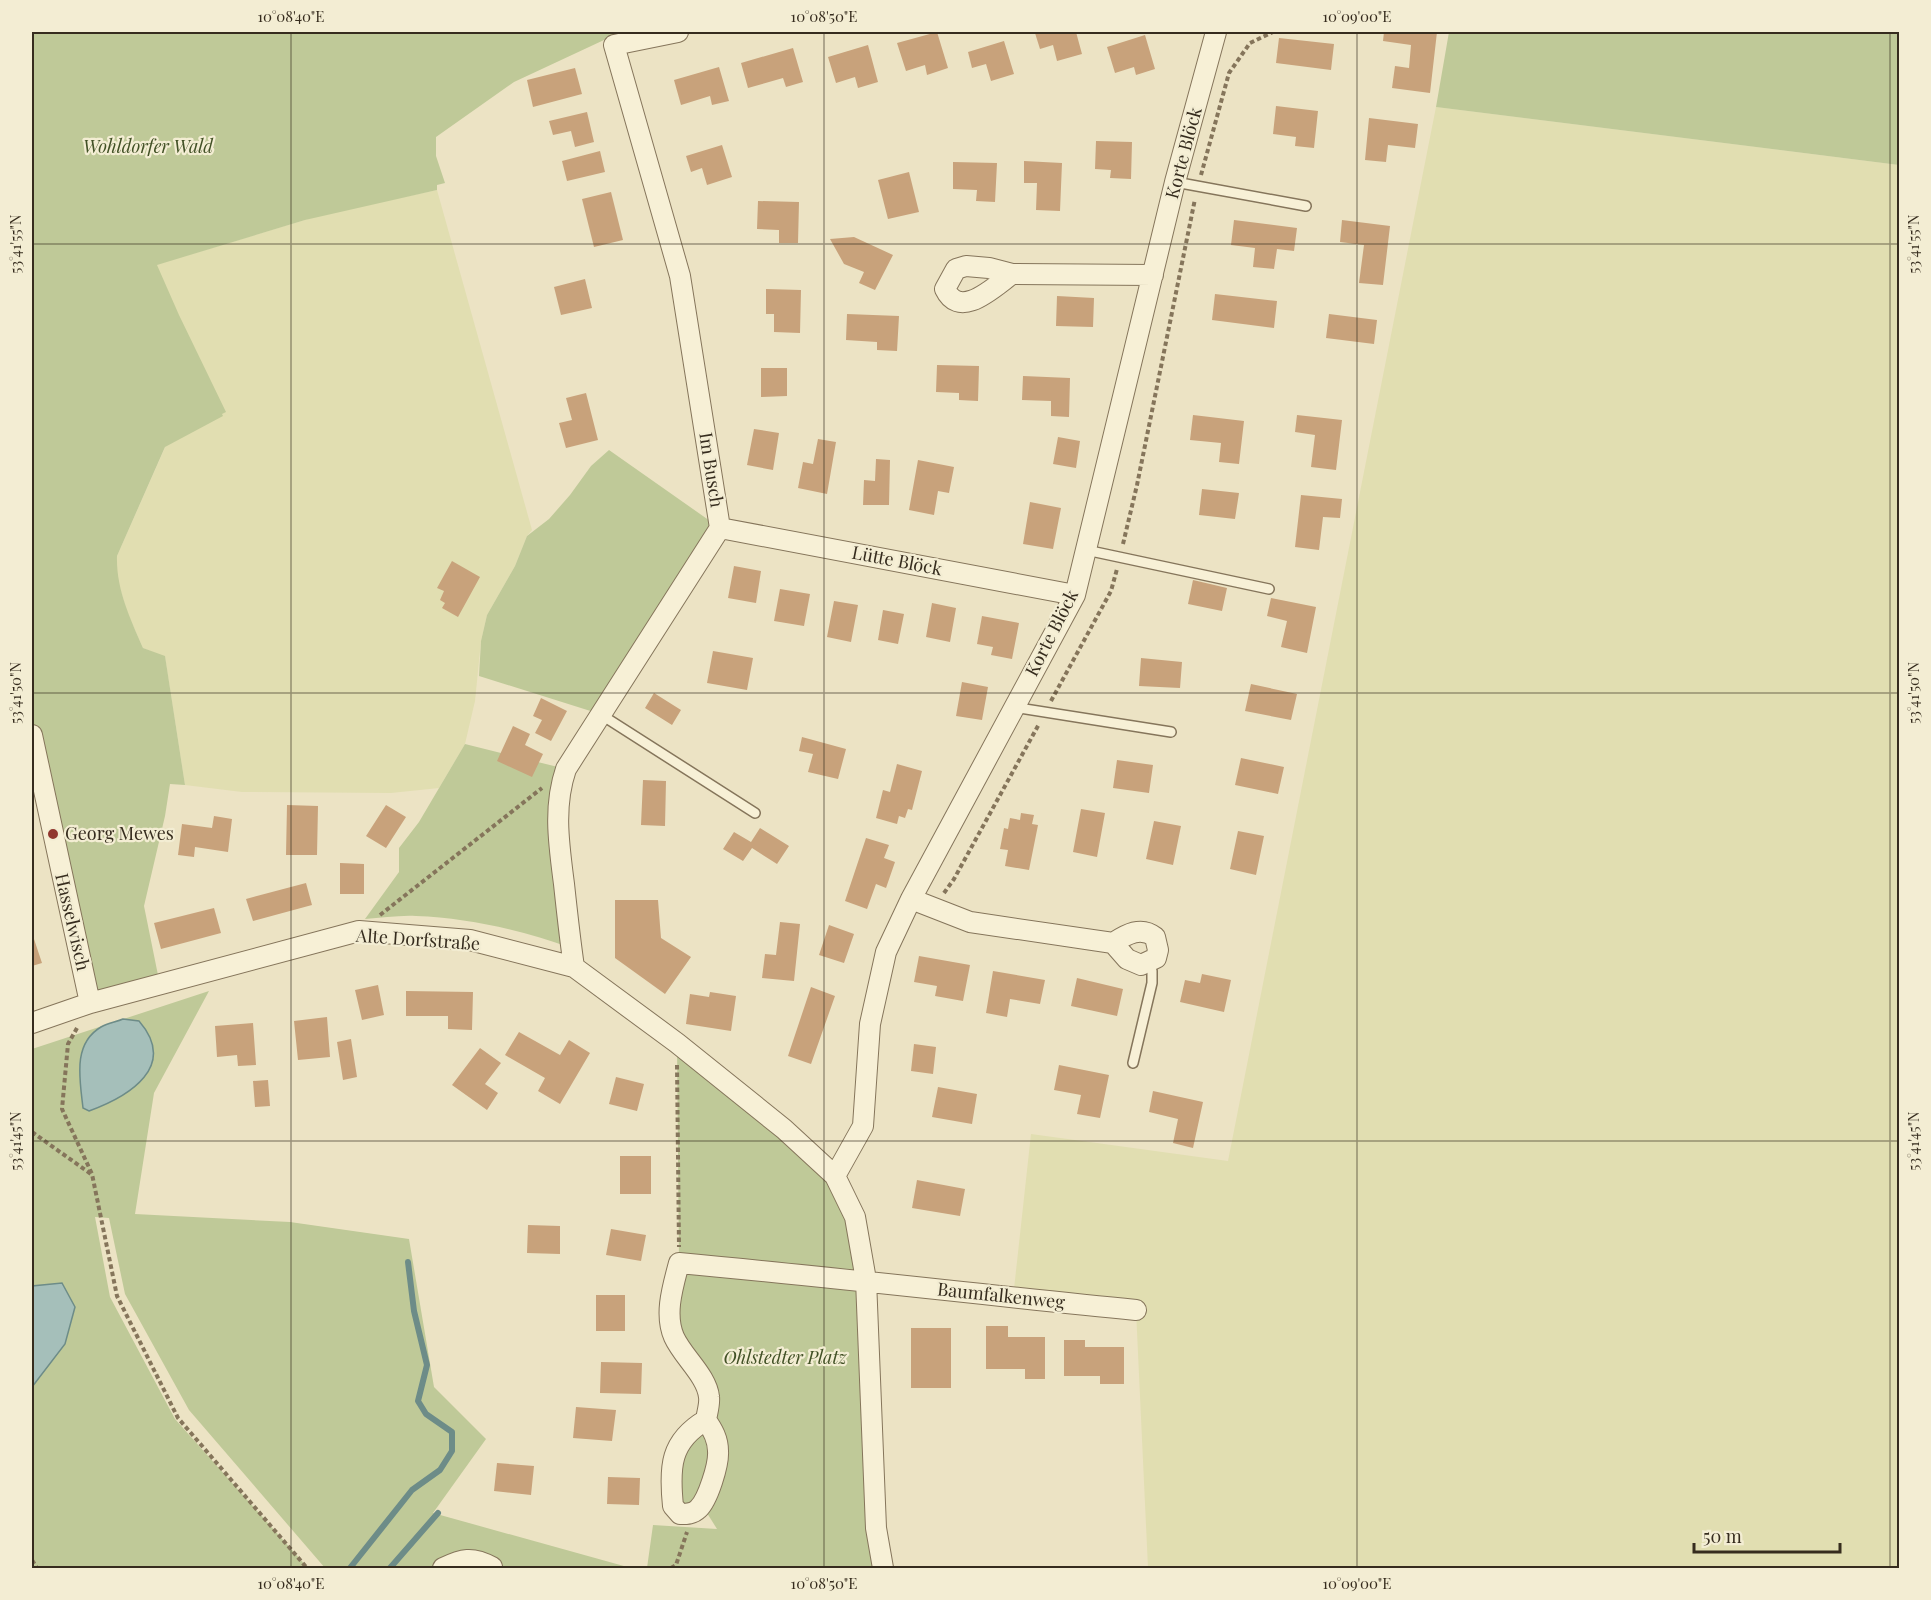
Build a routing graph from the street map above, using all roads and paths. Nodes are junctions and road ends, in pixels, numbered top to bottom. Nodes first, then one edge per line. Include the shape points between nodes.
1 (678, 32) edge
2 (1216, 32) edge
3 (1175, 182) junction
4 (1306, 206) dead end
5 (1012, 274) dead end
6 (1153, 275) junction
7 (720, 528) junction
8 (1086, 550) junction
9 (1269, 589) dead end
10 (1075, 595) junction
11 (1013, 707) junction
12 (600, 714) junction
13 (1171, 732) dead end
14 (32, 735) edge
15 (566, 769) junction
16 (754, 813) dead end
17 (911, 899) junction
18 (359, 932) junction
19 (1113, 943) junction
20 (1148, 963) junction
21 (573, 967) junction
22 (90, 1003) junction
23 (32, 1023) edge
24 (676, 1043) junction
25 (1133, 1063) dead end
26 (32, 1132) edge
27 (92, 1174) junction
28 (835, 1176) junction
29 (679, 1263) junction
30 (866, 1280) junction
31 (1136, 1310) dead end
32 (706, 1420) junction
33 (687, 1514) junction
34 (32, 1560) edge
35 (492, 1567) dead end
36 (37, 1569) edge
37 (308, 1569) edge
38 (443, 1569) edge
39 (671, 1569) edge
40 (883, 1569) edge

1 - 7 street, Im Busch via 614,45 680,276
2 - 3 street, Korte Blöck
3 - 4 lane
3 - 6 street, Korte Blöck
5 - 6 street
6 - 8 street, Korte Blöck
7 - 10 street, Lütte Blöck
7 - 12 street, Im Busch
8 - 9 lane
8 - 10 street, Korte Blöck
10 - 11 street, Korte Blöck
11 - 13 lane
11 - 17 street, Korte Blöck
12 - 15 street, Im Busch
12 - 16 lane
14 - 22 street, Hasselwisch
15 - 18 path
15 - 21 street, Im Busch via 561,785 558,834
17 - 19 street via 970,922
17 - 28 street, Korte Blöck via 886,952 870,1024 863,1126
18 - 21 street, Alte Dorfstraße via 470,940
18 - 22 street, Alte Dorfstraße
19 - 20 street via 1127,959 1141,965
19 - 20 street via 1135,932 1151,933 1158,942 1158,950 1156,958
20 - 25 lane via 1152,983
21 - 24 street, Alte Dorfstraße
22 - 23 street, Alte Dorfstraße
22 - 27 path via 68,1044 62,1109
24 - 28 street via 784,1129
24 - 29 path
26 - 27 path
27 - 37 path via 117,1296 178,1418
28 - 30 street via 855,1216
29 - 30 street
29 - 32 street via 670,1321 688,1361 707,1387 710,1398
30 - 31 street, Baumfalkenweg
30 - 40 street via 876,1528
32 - 33 street via 715,1433 716,1470 702,1504
32 - 33 street via 679,1443 672,1459 673,1506 680,1514
33 - 39 path via 683,1546
34 - 36 path
35 - 38 street via 478,1559 457,1561

